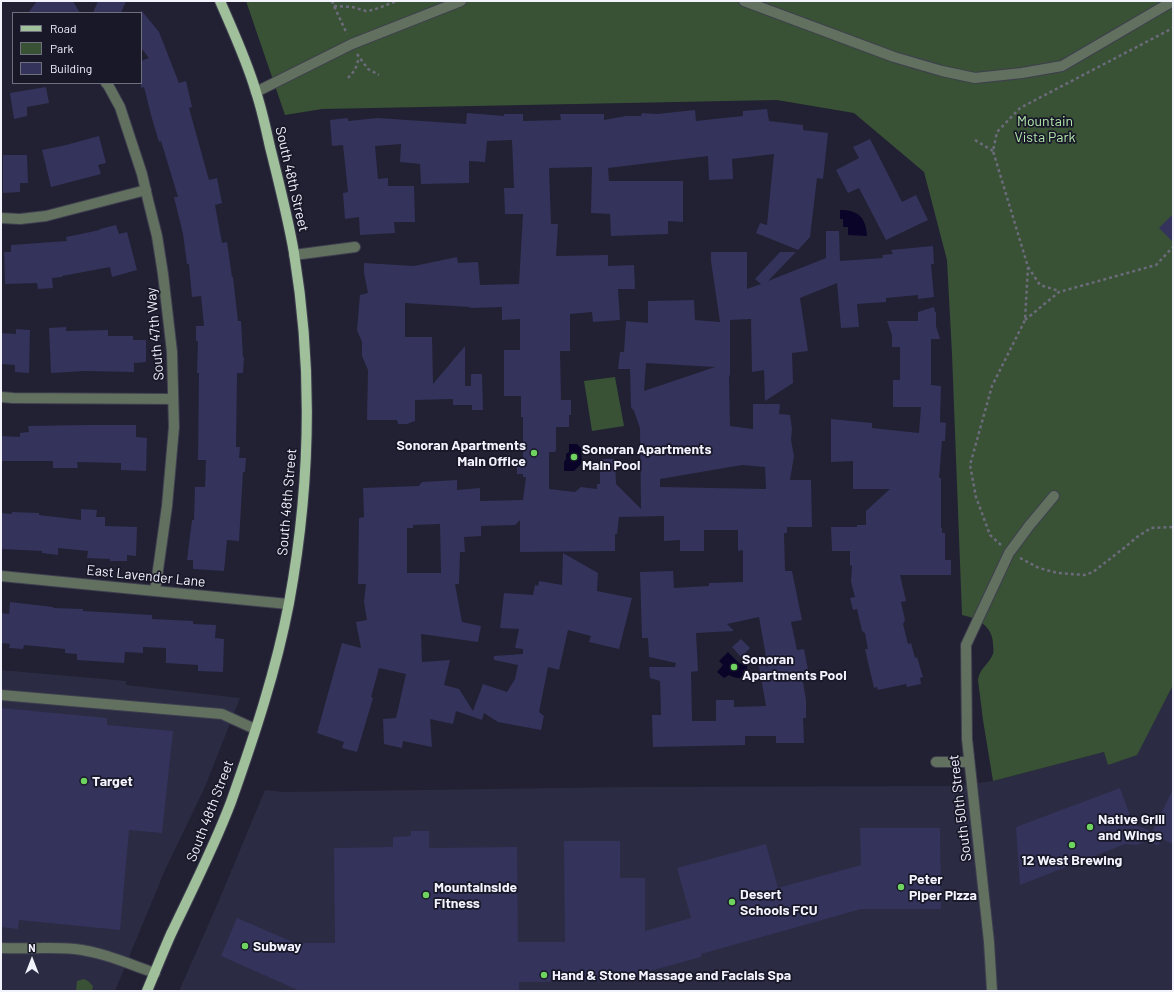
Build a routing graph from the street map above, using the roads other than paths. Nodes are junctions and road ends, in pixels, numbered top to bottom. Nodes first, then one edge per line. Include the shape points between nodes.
1 (220, 1) edge
2 (461, 1) edge
3 (744, 1) edge
4 (1173, 1) edge
5 (107, 84) edge
6 (256, 92) junction
7 (146, 190) junction
8 (1, 218) edge
9 (355, 247) dead end
10 (294, 255) junction
11 (1, 397) edge
12 (174, 399) junction
13 (1054, 496) dead end
14 (1, 576) edge
15 (155, 591) junction
16 (288, 604) junction
17 (1, 695) edge
18 (255, 729) junction
19 (936, 762) dead end
20 (969, 762) junction
21 (1, 948) edge
22 (155, 972) junction
23 (147, 991) edge
24 (992, 991) edge

1 - 6 main road, South 48th Street
2 - 6 street via 352,44
3 - 4 street via 894,57 975,78 1062,66
5 - 7 street, South 47th Way via 120,107
6 - 10 main road, South 48th Street via 286,209
7 - 8 street via 46,216
7 - 12 street, South 47th Way via 163,274 172,352
9 - 10 street
10 - 16 main road, South 48th Street via 306,364 306,443 298,539
11 - 12 street
12 - 15 street, South 47th Way via 172,463
13 - 20 street, South 50th Street via 1009,553 966,645
14 - 15 street, East Lavender Lane
15 - 16 street, East Lavender Lane
16 - 18 main road, South 48th Street via 274,666
17 - 18 street via 222,714
18 - 22 main road, South 48th Street via 220,830
19 - 20 street
20 - 24 street, South 50th Street via 976,811
21 - 22 street via 81,950
22 - 23 main road, South 48th Street

